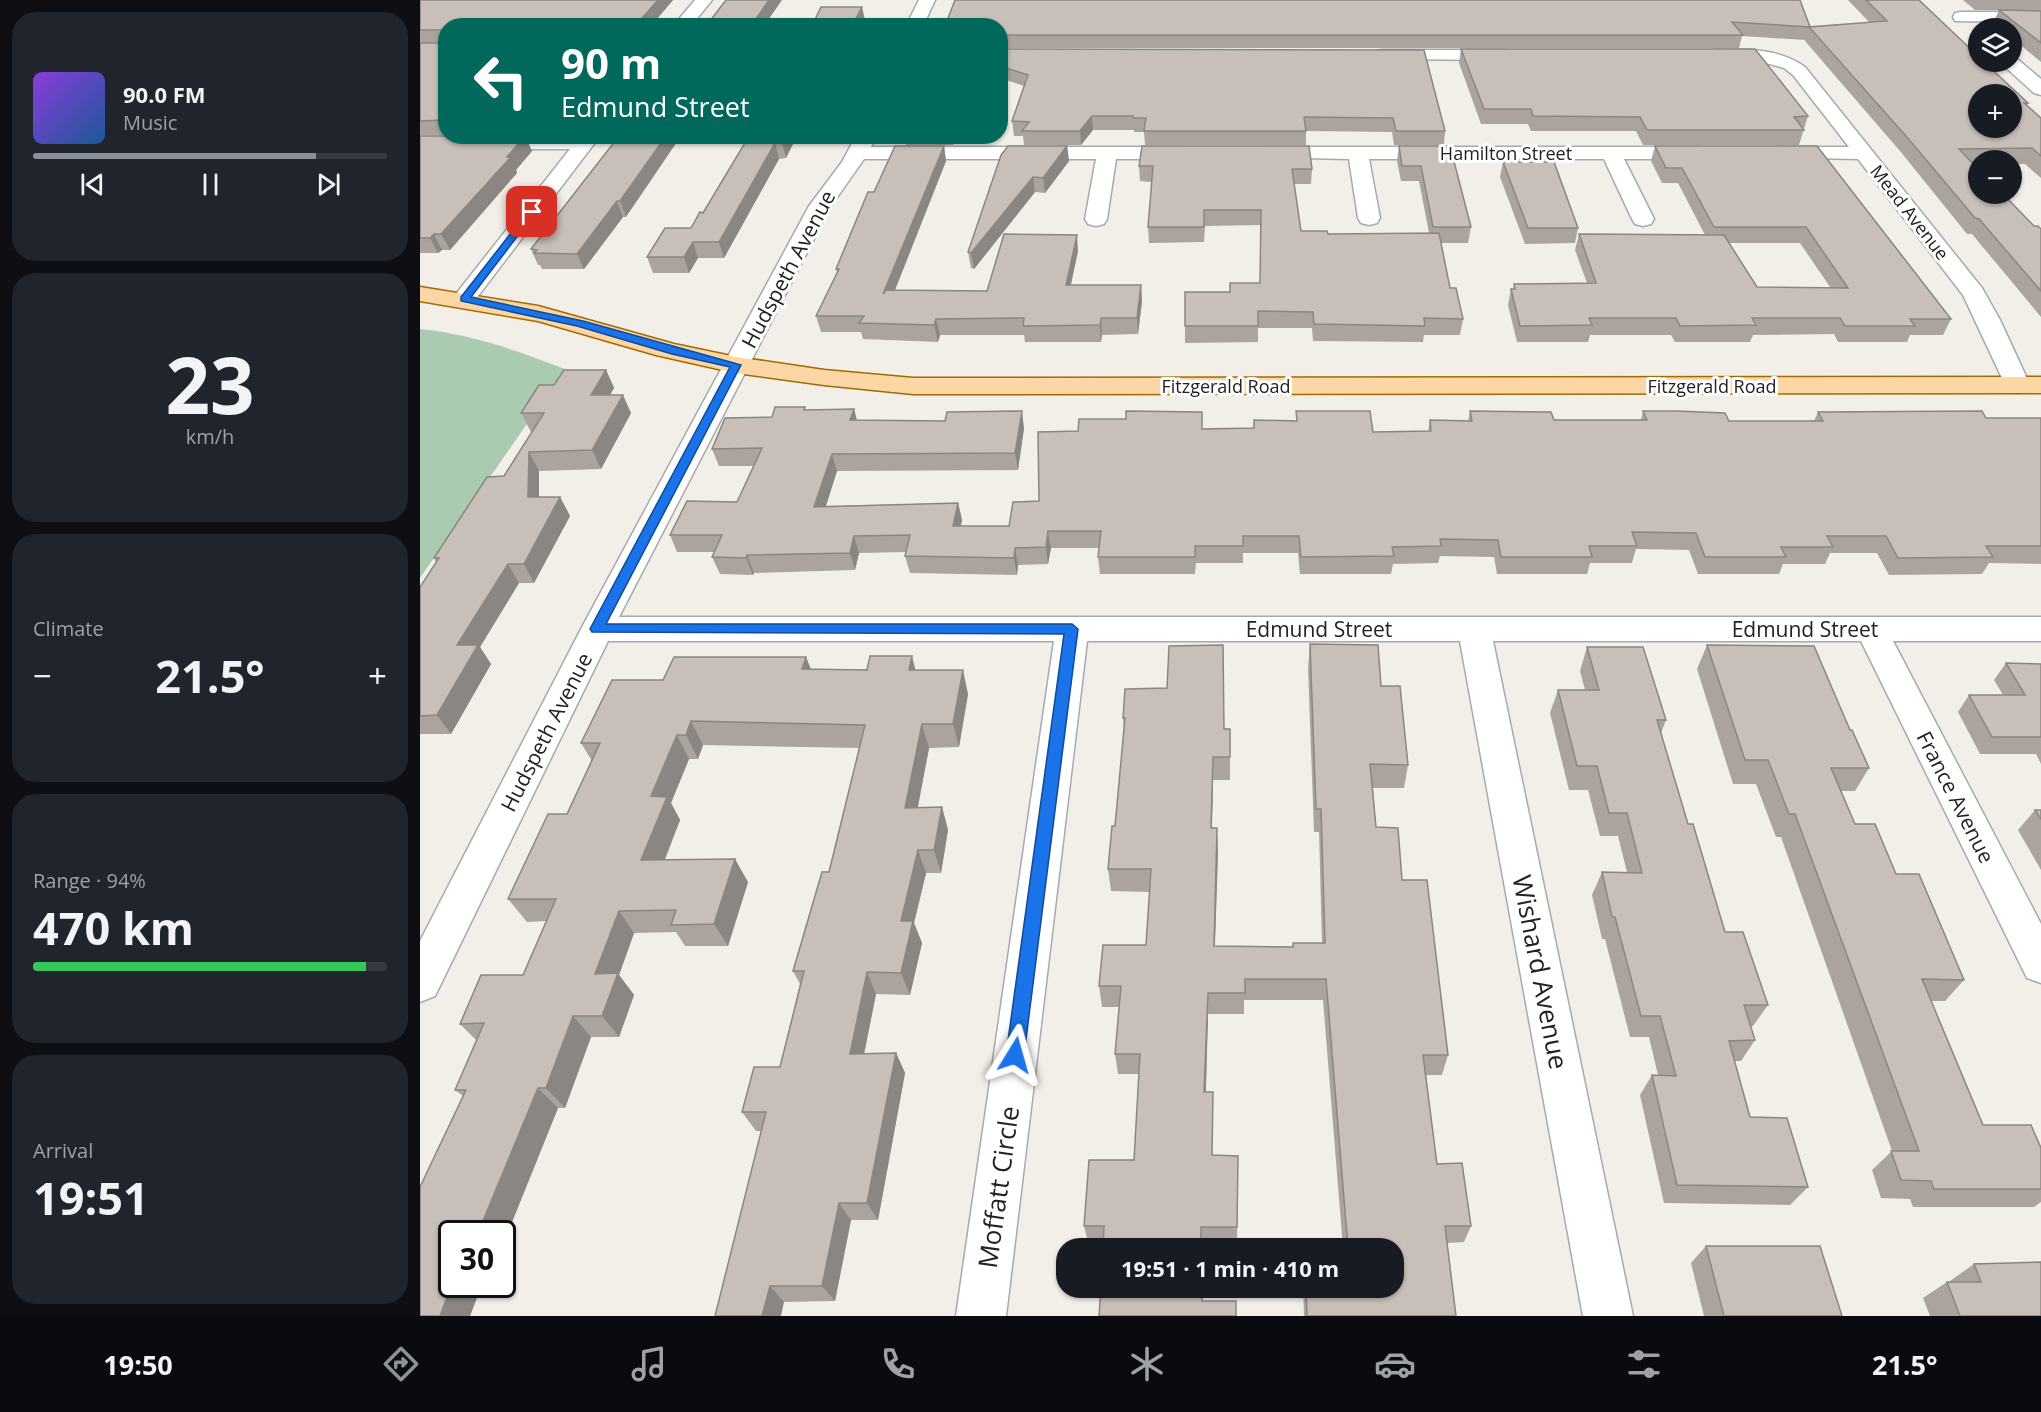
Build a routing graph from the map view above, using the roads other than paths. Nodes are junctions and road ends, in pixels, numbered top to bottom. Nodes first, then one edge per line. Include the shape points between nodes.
1 (704, 0) edge
2 (927, 0) edge
3 (1948, 6) dead end
4 (1961, 17) junction
5 (2041, 17) edge
6 (688, 18) edge
7 (918, 18) edge
8 (1968, 24) edge
9 (1370, 55) edge
10 (1525, 55) edge
11 (1692, 55) edge
12 (2021, 72) edge
13 (2041, 89) edge
14 (420, 143) edge
15 (438, 143) edge
16 (586, 144) edge
17 (862, 145) edge
18 (1107, 153) junction
19 (1202, 153) edge
20 (1250, 153) edge
21 (1358, 153) junction
22 (1611, 153) junction
23 (1714, 153) edge
24 (1761, 153) edge
25 (1865, 153) junction
26 (1368, 218) dead end
27 (1096, 219) dead end
28 (1643, 219) dead end
29 (420, 294) edge
30 (464, 299) junction
31 (736, 365) junction
32 (2029, 385) edge
33 (597, 629) junction
34 (1072, 629) junction
35 (1474, 629) junction
36 (1871, 629) junction
37 (2041, 629) edge
38 (2041, 965) edge
39 (420, 983) edge
40 (981, 1316) edge
41 (1608, 1316) edge

1 - 6 street
2 - 7 street
3 - 4 street
4 - 5 street
4 - 8 street
9 - 10 street
11 - 25 street, Mead Avenue via 1751,55 1791,64
12 - 13 street
14 - 15 street
16 - 30 street
17 - 18 street
17 - 31 street, Hudspeth Avenue via 820,206
18 - 19 street
18 - 27 street
20 - 21 street, Hamilton Street
21 - 22 street, Hamilton Street
21 - 26 street
22 - 23 street, Hamilton Street
22 - 28 street
24 - 25 street
25 - 32 street, Mead Avenue via 1974,293
29 - 30 main road, Fitzgerald Road
30 - 31 main road, Fitzgerald Road via 579,323
31 - 32 main road, Fitzgerald Road via 821,379 913,386
31 - 33 street, Hudspeth Avenue
33 - 34 street, Edmund Street
33 - 39 street, Hudspeth Avenue
34 - 35 street, Edmund Street
34 - 40 street, Moffatt Circle
35 - 36 street, Edmund Street
35 - 41 street, Wishard Avenue
36 - 37 street, Edmund Street
36 - 38 street, France Avenue

